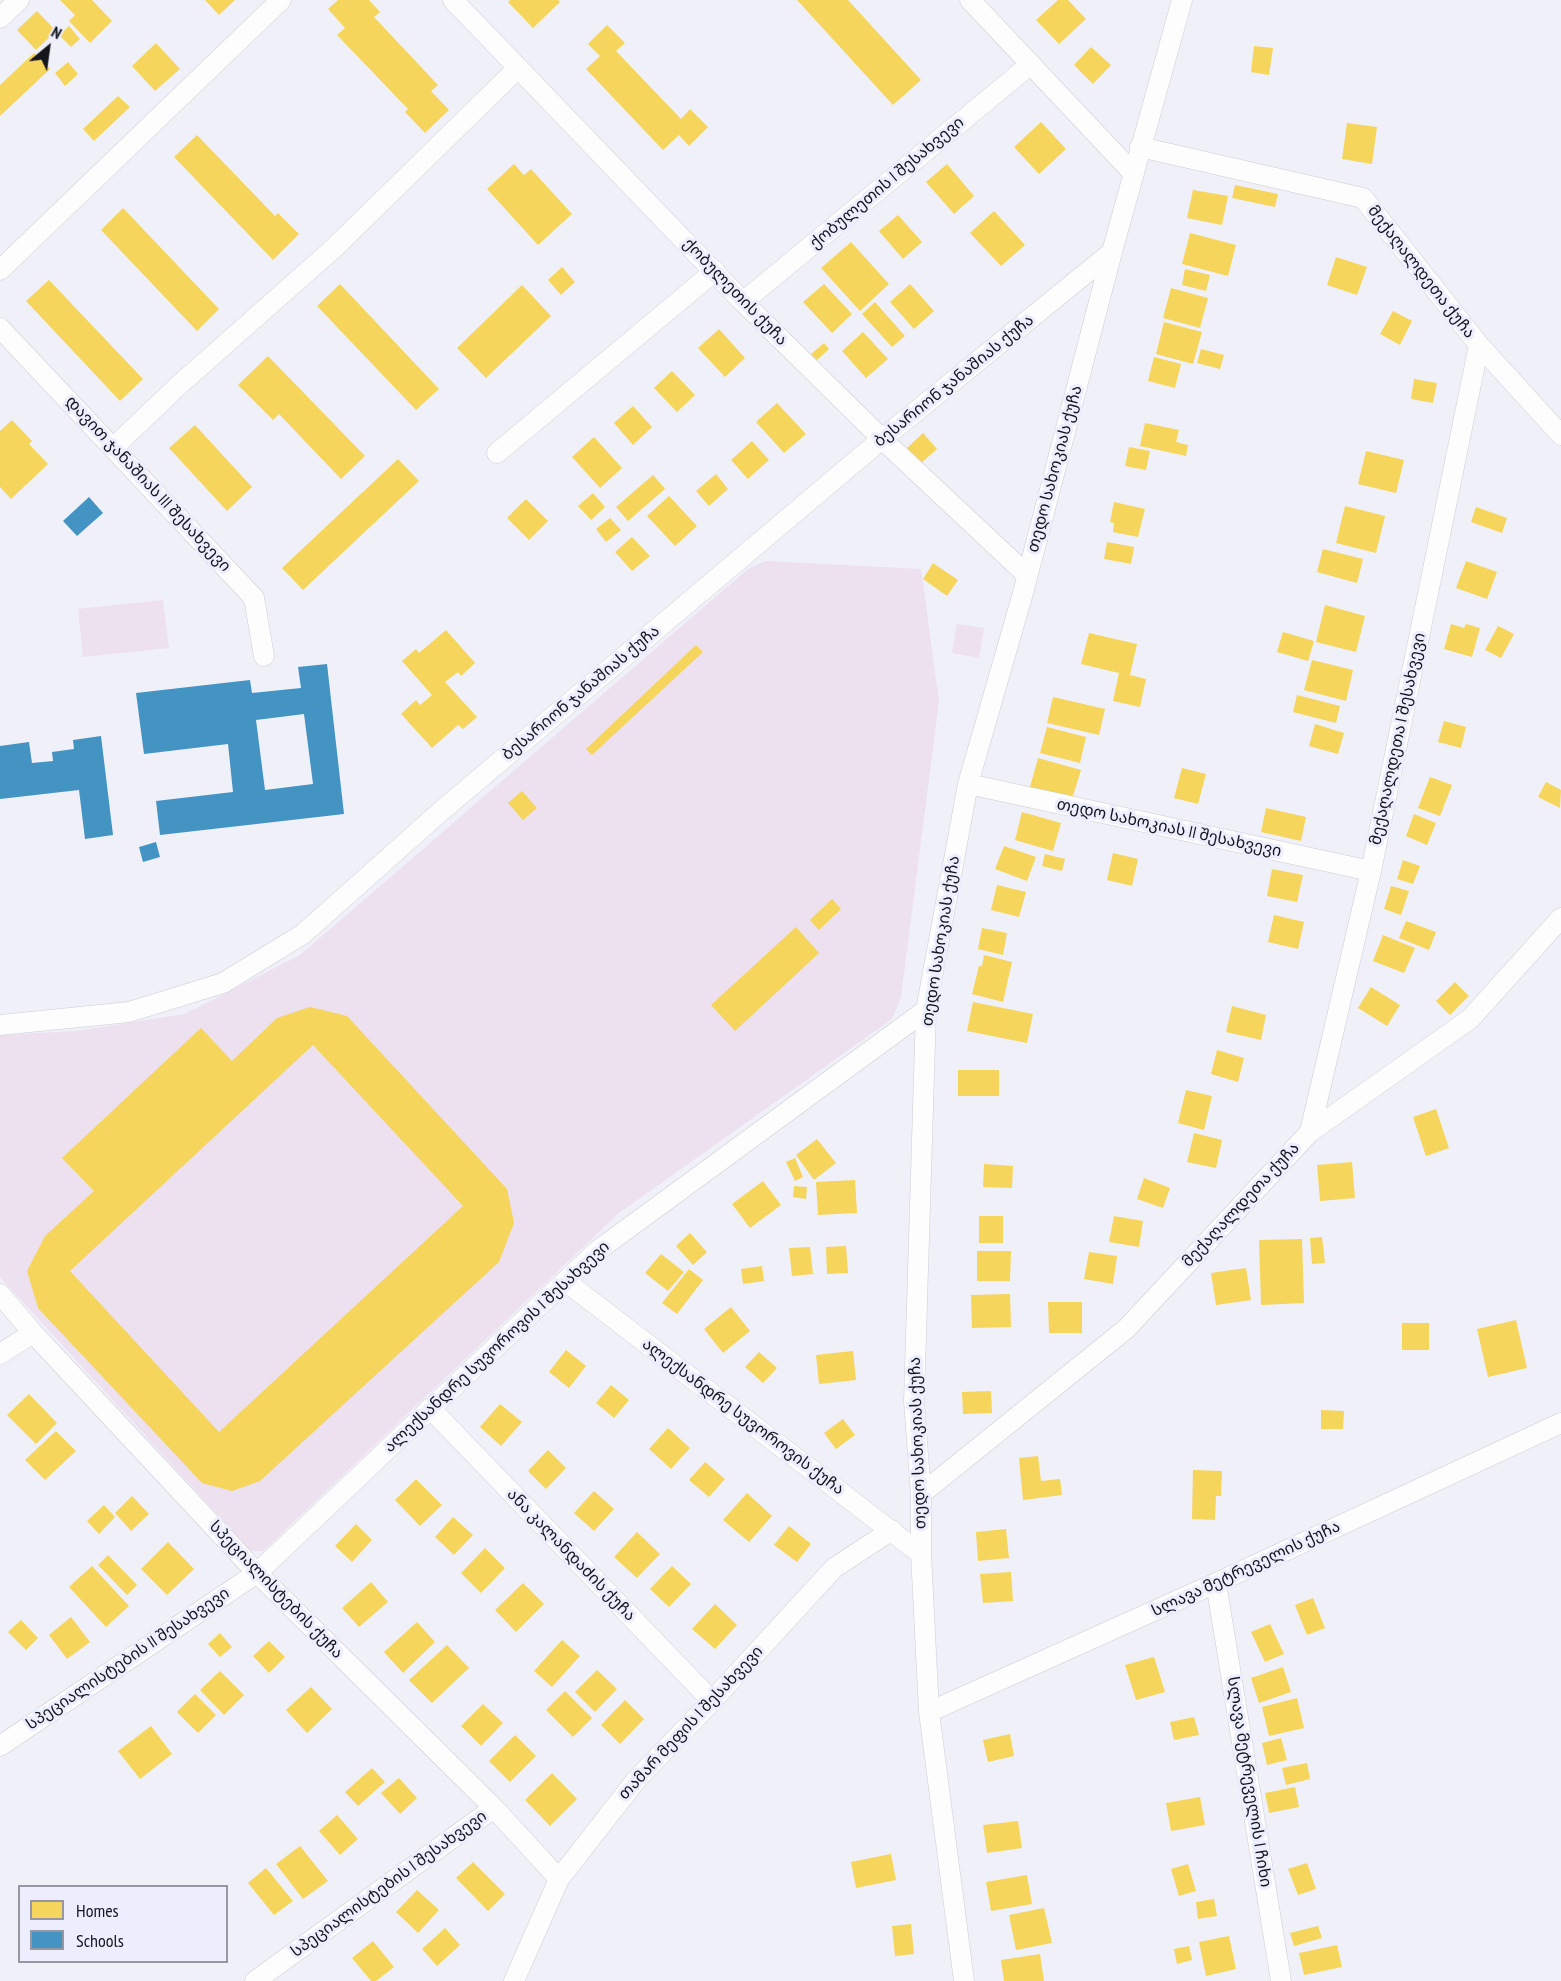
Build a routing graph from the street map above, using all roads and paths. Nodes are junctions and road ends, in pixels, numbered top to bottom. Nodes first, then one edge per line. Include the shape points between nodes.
1 (19, 0) edge
2 (281, 0) edge
3 (453, 0) edge
4 (970, 0) edge
5 (1182, 0) edge
6 (0, 18) edge
7 (1031, 64) junction
8 (518, 68) junction
9 (1140, 147) junction
10 (1133, 173) junction
11 (1112, 252) junction
12 (0, 270) edge
13 (715, 271) junction
14 (743, 302) junction
15 (0, 328) edge
16 (1479, 345) junction
17 (1561, 435) edge
18 (882, 439) junction
19 (114, 447) junction
20 (496, 453) dead end
21 (1028, 575) junction
22 (264, 656) dead end
23 (968, 784) junction
24 (1371, 871) junction
25 (1561, 918) edge
26 (926, 1010) junction
27 (0, 1025) edge
28 (1310, 1132) junction
29 (565, 1281) junction
30 (0, 1294) edge
31 (33, 1333) junction
32 (0, 1354) edge
33 (430, 1408) junction
34 (1561, 1423) edge
35 (921, 1494) junction
36 (892, 1530) junction
37 (921, 1554) junction
38 (256, 1573) junction
39 (1216, 1583) junction
40 (712, 1701) junction
41 (929, 1712) junction
42 (0, 1746) edge
43 (494, 1808) junction
44 (559, 1880) junction
45 (255, 1981) edge
46 (514, 1981) edge
47 (964, 1981) edge
48 (1281, 1981) edge

1 - 6 street
2 - 12 street
3 - 8 street, ქობულეთის ქუჩა
4 - 7 street
5 - 9 street, თედო სახოკიას ქუჩა
7 - 10 street
7 - 14 street, ქობულეთის I შესახვევი
8 - 13 street, ქობულეთის ქუჩა
8 - 19 street via 334,248
9 - 10 street, თედო სახოკიას ქუჩა
9 - 16 street, მექაღალდეთა ქუჩა via 1363,198
10 - 11 street, თედო სახოკიას ქუჩა
11 - 18 street, ბესარიონ ჯანაშიას ქუჩა
11 - 21 street, თედო სახოკიას ქუჩა
13 - 14 street, ქობულეთის ქუჩა
13 - 20 street
14 - 18 street, ქობულეთის ქუჩა
15 - 19 street, დავით ჯანაშიას III შესახვევი
16 - 17 street, მექაღალდეთა ქუჩა
16 - 24 street, მექაღალდეთა I შესახვევი
18 - 21 street, ქობულეთის ქუჩა
18 - 27 street, ბესარიონ ჯანაშიას ქუჩა via 440,812 303,934 223,983 129,1012
19 - 22 street, დავით ჯანაშიას III შესახვევი via 254,598
21 - 23 street, თედო სახოკიას ქუჩა
23 - 24 street, თედო სახოკიას II შესახვევი
23 - 26 street, თედო სახოკიას ქუჩა
24 - 28 street, მექაღალდეთა I შესახვევი
25 - 28 street, მექაღალდეთა ქუჩა via 1470,1019
26 - 29 street, ალექსანდრე სუვოროვის I შესახვევი via 597,1251
26 - 35 street, თედო სახოკიას ქუჩა via 914,1401
28 - 35 street, მექაღალდეთა ქუჩა via 1126,1329
29 - 33 street, ალექსანდრე სუვოროვის I შესახვევი
29 - 36 street, ალექსანდრე სუვოროვის ქუჩა
30 - 31 street, სპეციალისტების ქუჩა
31 - 32 street
31 - 38 street, სპეციალისტების ქუჩა
33 - 38 street, ალექსანდრე სუვოროვის I შესახვევი
33 - 40 street, ანა კალანდაძის ქუჩა
34 - 39 street, სლავა მეტრეველის ქუჩა
35 - 37 street, თედო სახოკიას ქუჩა
36 - 37 street, ალექსანდრე სუვოროვის ქუჩა
36 - 40 street, თამარ მეფის I შესახვევი via 834,1568
37 - 41 street, თედო სახოკიას ქუჩა
38 - 42 street, სპეციალისტების II შესახვევი
38 - 43 street, სპეციალისტების ქუჩა
39 - 41 street, სლავა მეტრეველის ქუჩა
39 - 48 street, სლავა მეტრეველის I ჩიხი
40 - 44 street, თამარ მეფის I შესახვევი via 637,1779
41 - 47 street, თედო სახოკიას ქუჩა
43 - 44 street, სპეციალისტების ქუჩა
43 - 45 street, სპეციალისტების I შესახვევი
44 - 46 street, თამარ მეფის I შესახვევი

